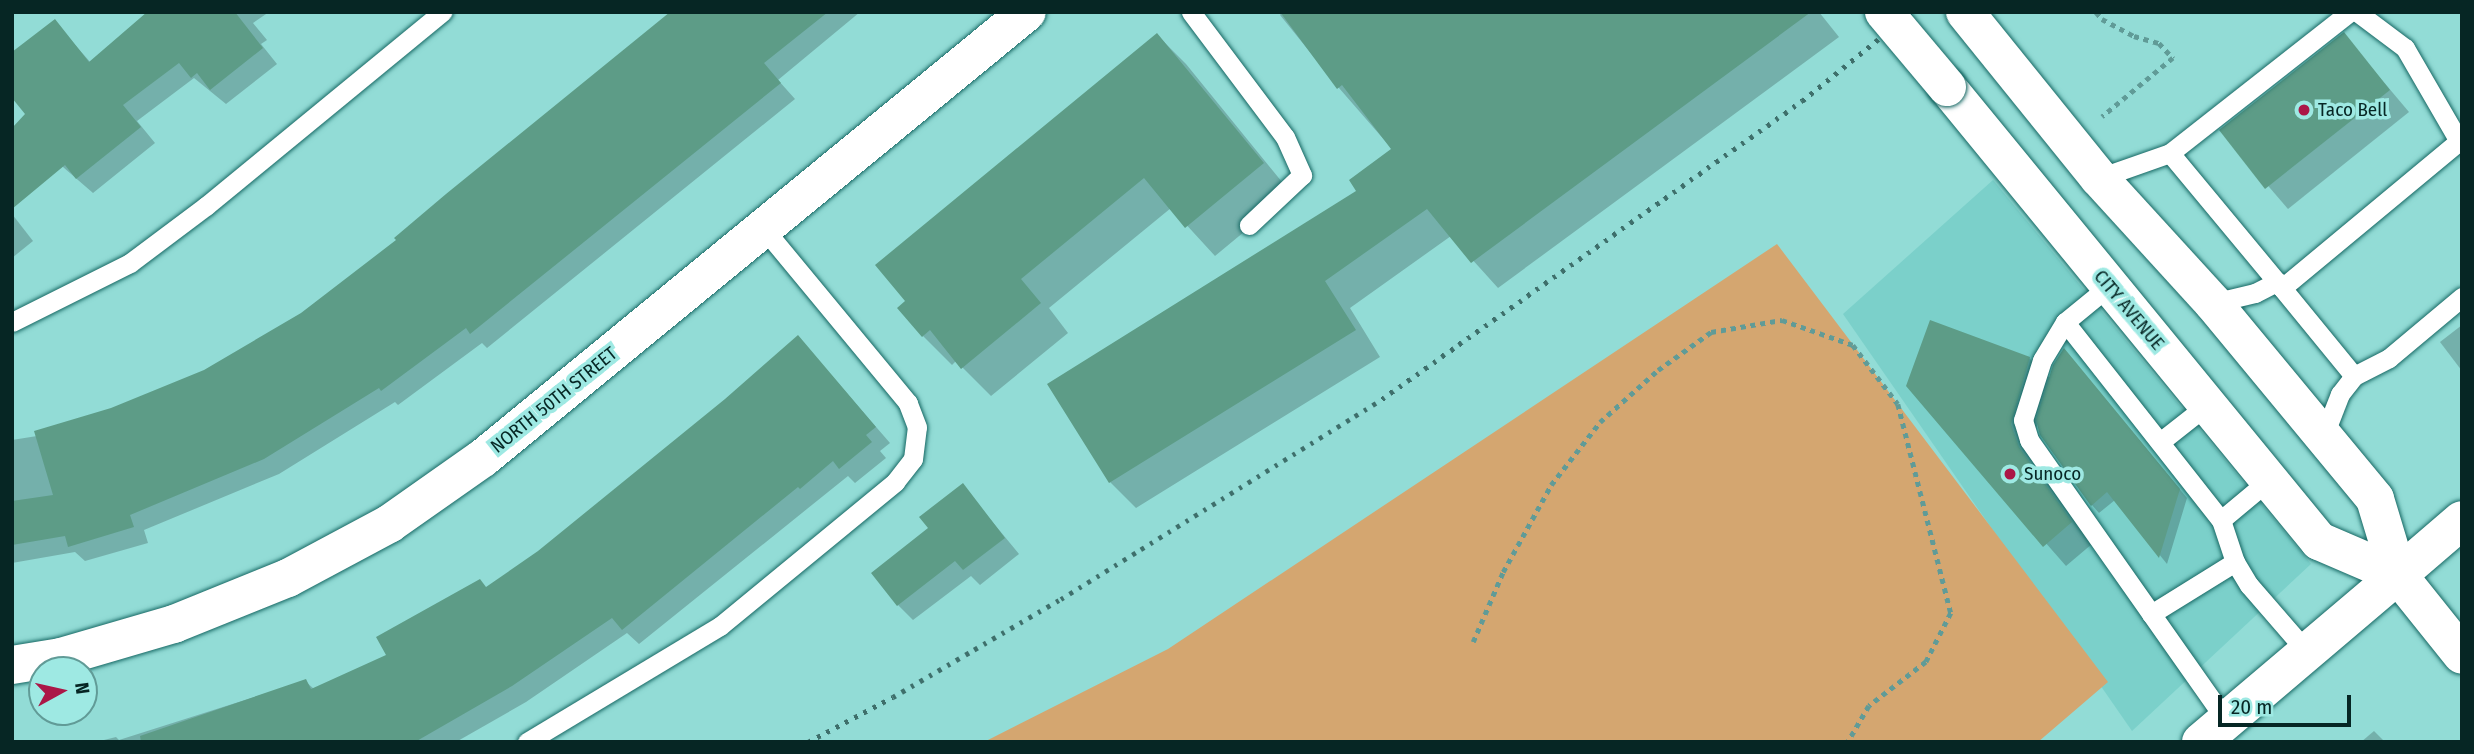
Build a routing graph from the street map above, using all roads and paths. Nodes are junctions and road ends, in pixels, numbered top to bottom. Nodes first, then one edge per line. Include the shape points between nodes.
1 (442, 12) edge
2 (1027, 12) edge
3 (1191, 12) edge
4 (1884, 12) edge
5 (1965, 12) edge
6 (2096, 12) edge
7 (2350, 12) edge
8 (2357, 12) edge
9 (2099, 120) dead end
10 (2461, 143) edge
11 (2170, 153) junction
12 (2099, 178) junction
13 (1249, 225) dead end
14 (764, 229) junction
15 (2280, 285) junction
16 (2109, 286) junction
17 (2462, 297) edge
18 (2213, 303) junction
19 (12, 322) edge
20 (2066, 322) junction
21 (2354, 376) junction
22 (2207, 405) junction
23 (2324, 435) junction
24 (2160, 442) junction
25 (2269, 480) junction
26 (2221, 520) junction
27 (2462, 520) edge
28 (2235, 562) junction
29 (2398, 575) junction
30 (2151, 614) junction
31 (1473, 642) dead end
32 (2307, 652) junction
33 (2462, 655) edge
34 (12, 665) edge
35 (2213, 731) edge
36 (527, 742) edge
37 (1848, 742) edge

1 - 19 lane via 130,263
2 - 14 main road, NORTH 50TH STREET
3 - 13 lane via 1285,137 1302,175
4 - 16 main road, CITY AVENUE, bridge
5 - 12 main road, CITY AVENUE
6 - 9 path via 2134,36 2159,43 2173,58
7 - 11 lane
8 - 10 lane via 2405,48
10 - 15 lane
11 - 12 lane
11 - 15 lane
12 - 18 main road, CITY AVENUE
14 - 34 main road, NORTH 50TH STREET via 483,458 389,524 288,578 222,606 111,643
14 - 36 lane via 908,403 917,427 913,459 895,482 720,626
15 - 18 lane
15 - 21 lane
16 - 20 lane
16 - 22 main road, CITY AVENUE
17 - 21 lane via 2389,358
18 - 23 main road, CITY AVENUE
20 - 24 lane
20 - 30 lane via 2042,360 2023,420 2029,440
21 - 23 lane via 2340,394
22 - 24 lane
22 - 25 main road, CITY AVENUE
23 - 29 main road, CITY AVENUE via 2375,499
24 - 26 lane
25 - 26 lane
25 - 29 main road, CITY AVENUE via 2319,541
26 - 28 lane
27 - 29 main road
28 - 30 lane
28 - 32 lane
29 - 32 main road
29 - 33 main road, CITY AVENUE
30 - 35 lane
31 - 37 path via 1503,572 1551,485 1600,422 1658,370 1711,332 1782,320 1853,345 1898,404 1951,613 1926,662 1870,706
32 - 35 main road

